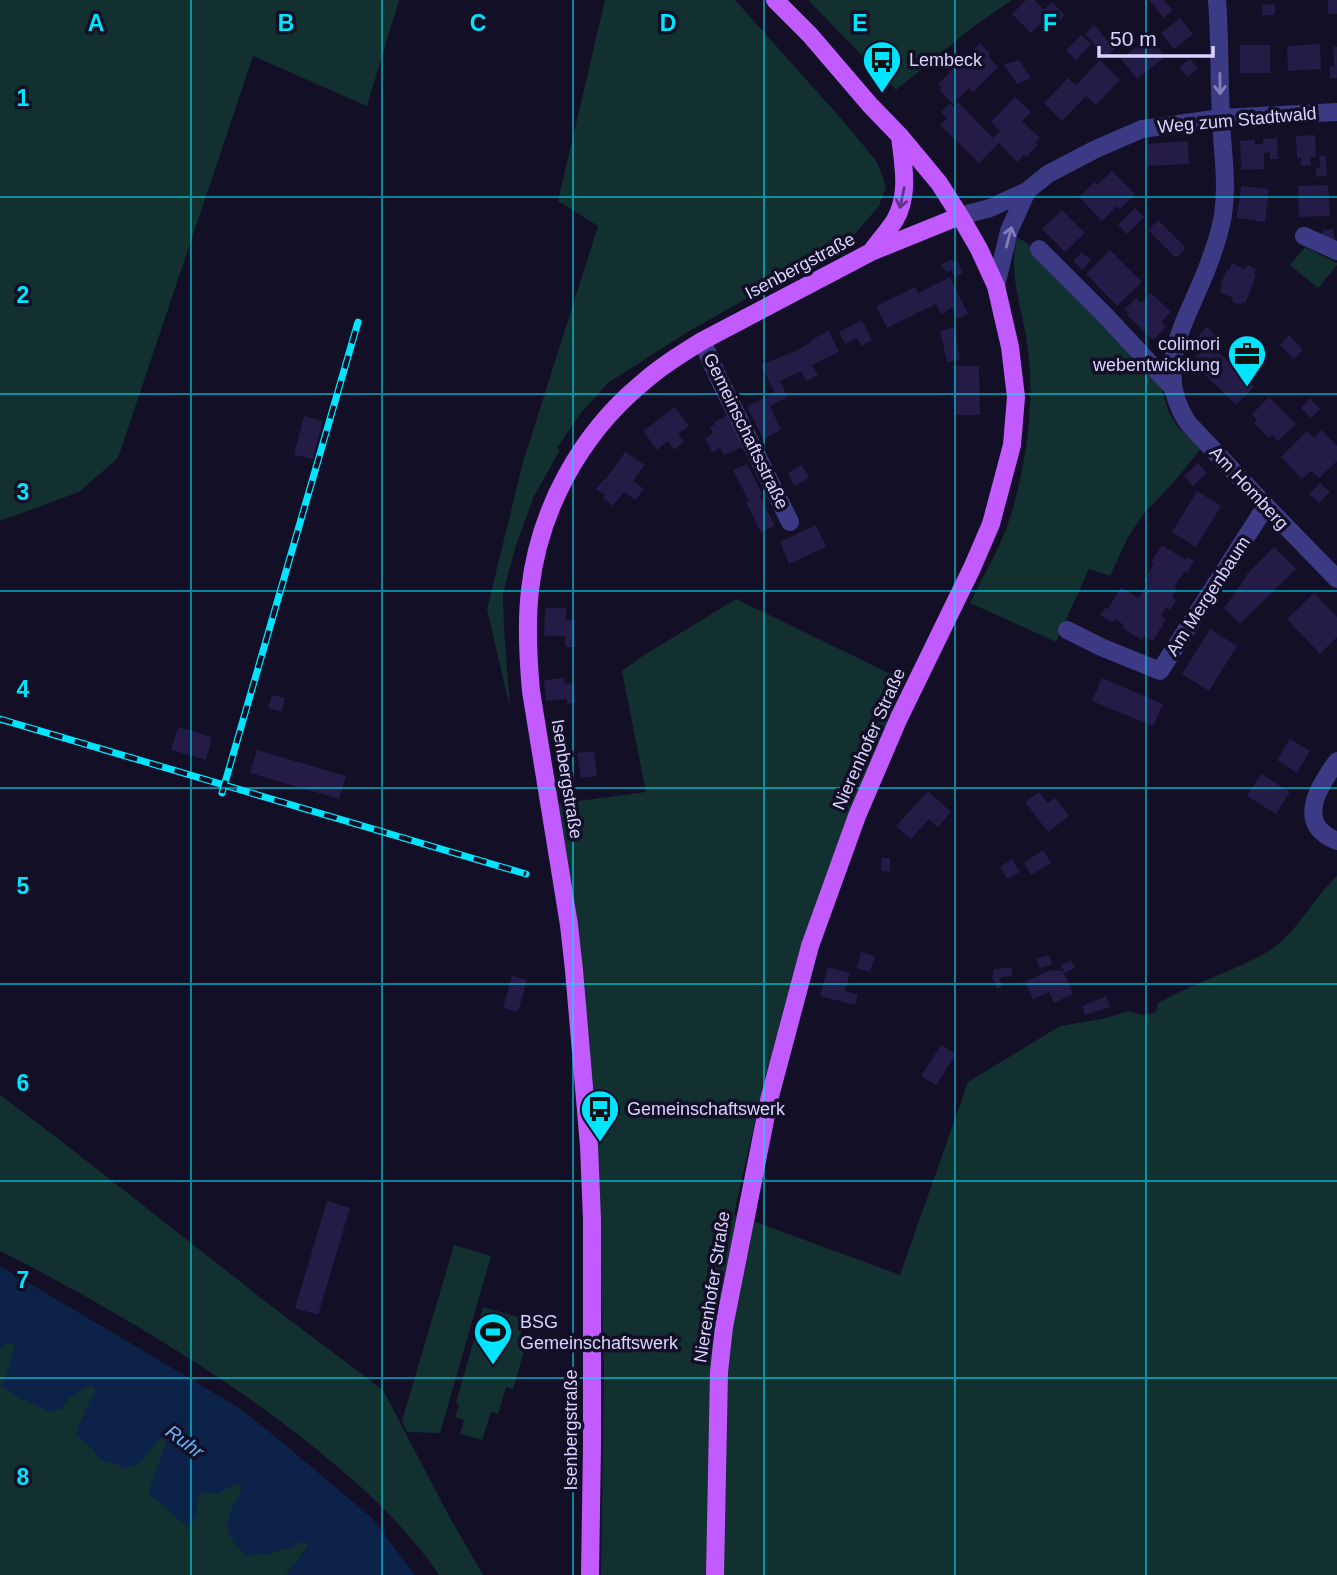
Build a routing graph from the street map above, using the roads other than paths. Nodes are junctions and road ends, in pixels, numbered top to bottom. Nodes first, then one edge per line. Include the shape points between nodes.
1 (775, 0) edge
2 (1217, 0) edge
3 (1337, 112) edge
4 (1221, 118) junction
5 (900, 136) junction
6 (1027, 191) junction
7 (960, 216) junction
8 (1304, 236) dead end
9 (1039, 249) dead end
10 (1337, 251) edge
11 (871, 252) junction
12 (996, 286) junction
13 (702, 341) junction
14 (1173, 388) junction
15 (1266, 506) junction
16 (790, 522) dead end
17 (1337, 579) edge
18 (1067, 630) dead end
19 (1337, 761) edge
20 (1337, 841) edge
21 (590, 1575) edge
22 (715, 1575) edge

1 - 5 main road, Nierenhofer Straße
2 -> 4 street, Am Homberg
3 - 4 street, Weg zum Stadtwald
4 - 6 street, Weg zum Stadtwald via 1136,131 1048,174
4 - 14 street, Am Homberg via 1223,213 1206,271 1177,339
5 - 7 main road, Nierenhofer Straße
5 -> 11 main road via 903,199
6 - 7 street, Weg zum Stadtwald
12 -> 6 street, Weg zum Stadtwald via 1009,231
7 - 11 main road, Isenbergstraße
7 - 12 main road, Nierenhofer Straße
8 - 10 street
9 - 14 street, Am Homberg
11 - 13 main road, Isenbergstraße
12 - 22 main road, Nierenhofer Straße via 1016,397 1012,445 991,524 857,816 792,1010 769,1100 724,1327
13 - 16 street, Gemeinschaftsstraße
13 - 21 main road, Isenbergstraße via 642,382 586,442 550,508 530,591 527,643 531,691 575,970 589,1146
14 - 15 street, Am Homberg via 1188,422
15 - 17 street, Am Homberg
15 - 18 street, Am Mergenbaum via 1160,670
19 - 20 street via 1318,791 1313,809 1319,829

